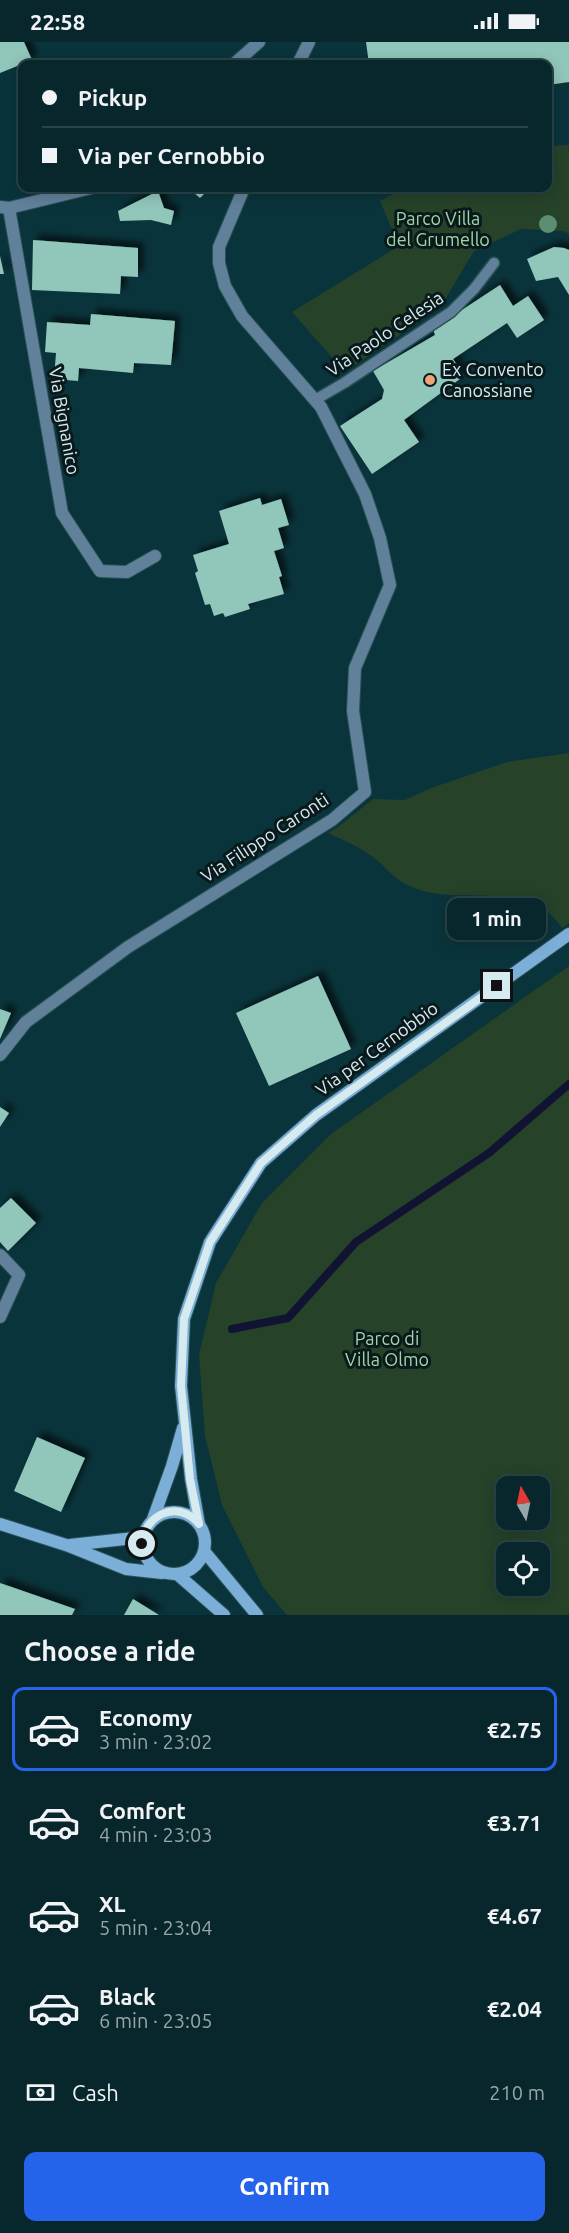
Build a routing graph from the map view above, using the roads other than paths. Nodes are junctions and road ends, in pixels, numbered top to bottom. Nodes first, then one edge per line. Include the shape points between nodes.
1 (259, 42) edge
2 (309, 42) edge
3 (247, 48) edge
4 (237, 60) edge
5 (300, 60) edge
6 (74, 192) edge
7 (242, 192) edge
8 (5, 208) edge
9 (494, 263) dead end
10 (315, 400) junction
11 (155, 556) dead end
12 (569, 934) edge
13 (0, 1055) edge
14 (0, 1255) edge
15 (0, 1317) edge
16 (185, 1421) junction
17 (153, 1519) junction
18 (0, 1524) edge
19 (199, 1524) junction
20 (144, 1532) junction
21 (66, 1545) junction
22 (204, 1551) junction
23 (173, 1574) junction
24 (218, 1613) edge
25 (257, 1615) edge

1 - 3 street
2 - 5 street
3 - 4 street
6 - 8 street, Via Bignanico
7 - 10 street, Via Filippo Caronti via 219,247 225,286 242,316
8 - 11 street, Via Bignanico via 62,513 100,571 127,572
9 - 10 lane, Via Paolo Celesia via 451,312
10 - 13 street, Via Filippo Caronti via 365,494 390,585 355,668 353,711 365,792 332,820 120,952 26,1022
12 - 16 main road, Via per Cernobbio via 316,1115 261,1163 210,1242 184,1319 181,1386
14 - 15 street via 19,1275
16 - 17 main road, Via per Cernobbio
16 - 19 main road, Via per Cernobbio
17 - 19 main road via 162,1513 180,1512
17 - 20 main road
18 - 21 main road
19 - 22 main road via 204,1534
20 - 21 main road via 134,1538
20 - 23 main road via 145,1556 156,1569
21 - 23 main road via 126,1569
22 - 23 main road via 194,1566
22 - 25 main road
23 - 24 main road

